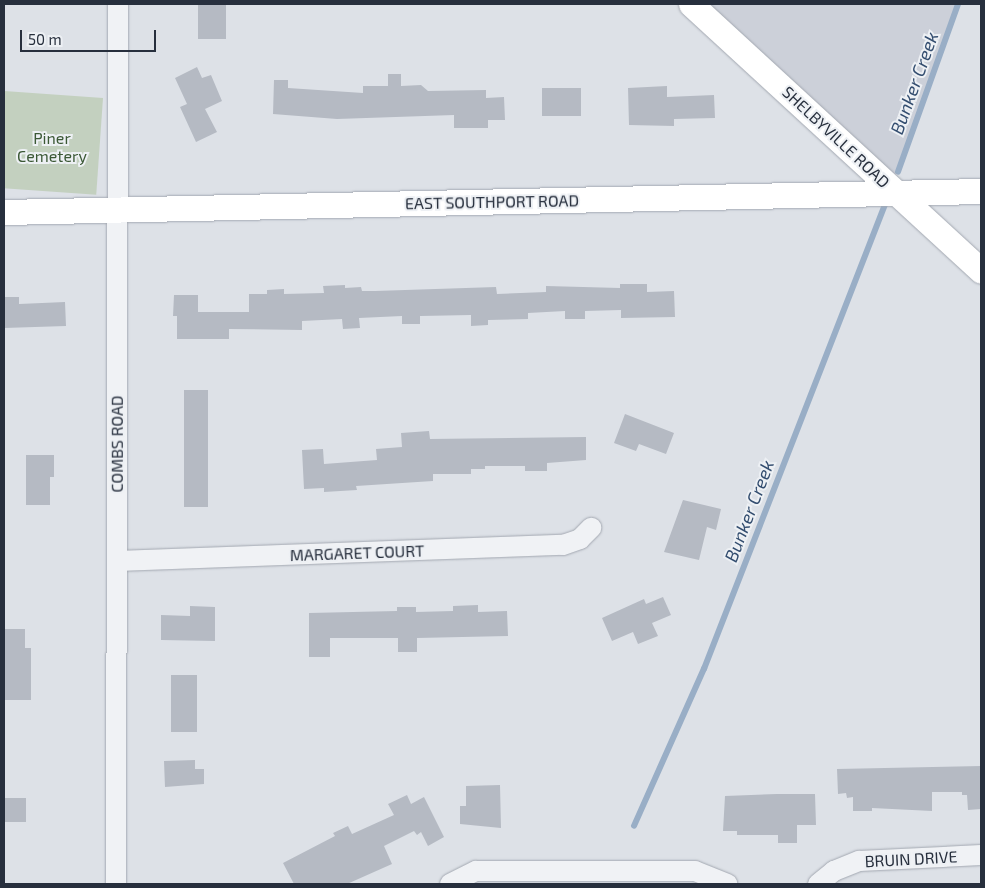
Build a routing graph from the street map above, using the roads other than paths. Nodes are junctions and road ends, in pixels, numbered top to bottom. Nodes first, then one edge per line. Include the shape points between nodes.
1 (118, 4) edge
2 (691, 4) edge
3 (981, 191) edge
4 (897, 193) junction
5 (118, 209) junction
6 (4, 212) edge
7 (981, 271) edge
8 (591, 528) dead end
9 (117, 561) junction
10 (981, 855) edge
11 (116, 884) edge
12 (450, 884) edge
13 (726, 884) edge
14 (818, 884) edge

1 - 5 street, COMBS ROAD
2 - 4 main road, SHELBYVILLE ROAD
3 - 4 main road, EAST SOUTHPORT ROAD
4 - 5 main road, EAST SOUTHPORT ROAD
4 - 7 main road, SHELBYVILLE ROAD
5 - 6 main road, EAST SOUTHPORT ROAD
5 - 9 street, COMBS ROAD
8 - 9 street, MARGARET COURT via 580,539 562,545
9 - 11 street, COMBS ROAD
10 - 14 street, BRUIN DRIVE via 859,861 834,871
12 - 13 street via 476,871 695,871

